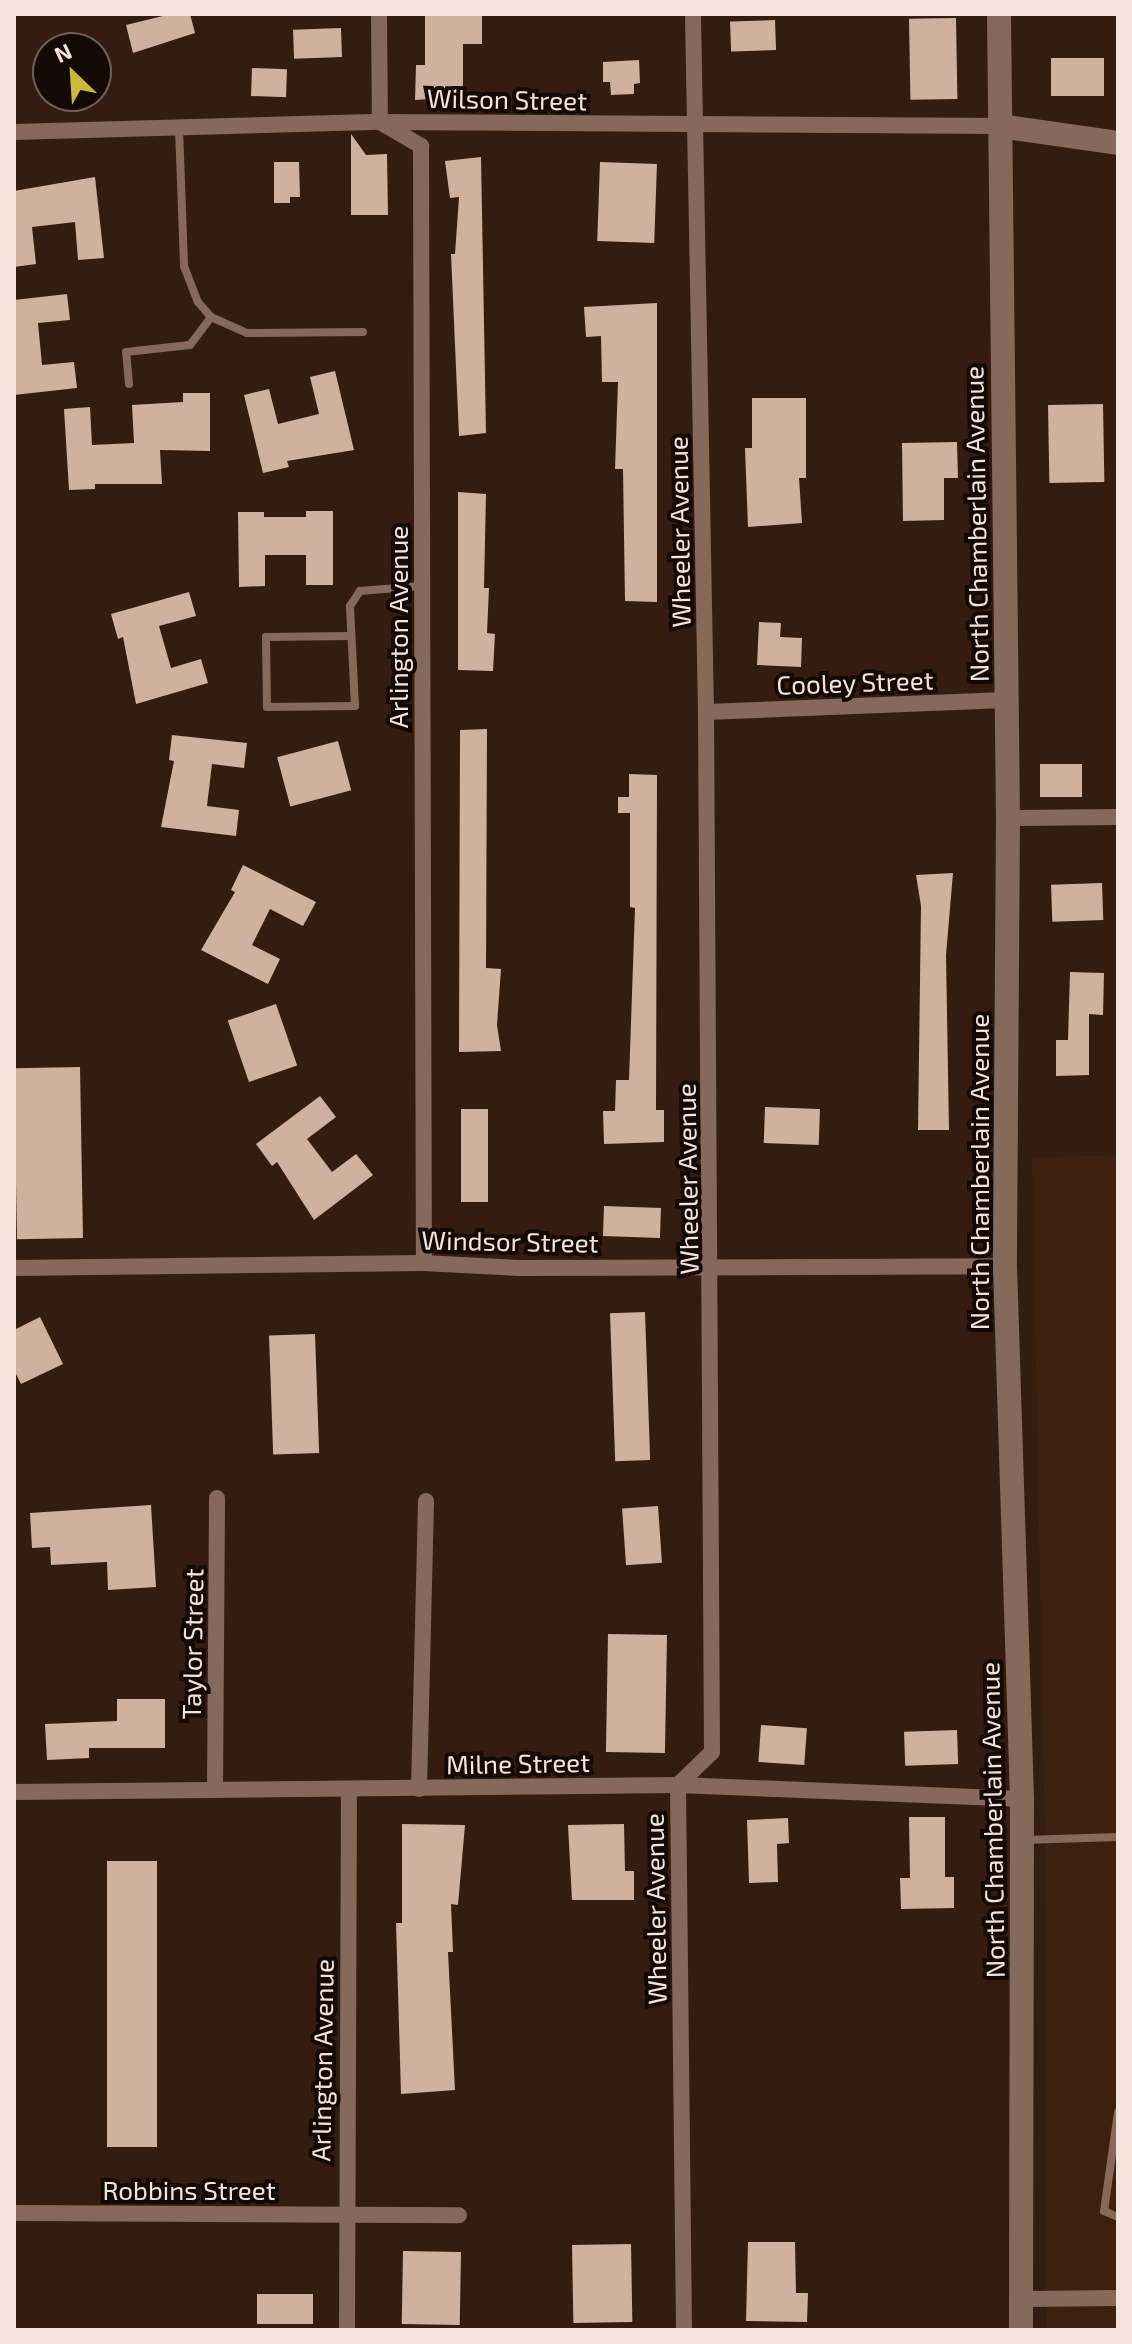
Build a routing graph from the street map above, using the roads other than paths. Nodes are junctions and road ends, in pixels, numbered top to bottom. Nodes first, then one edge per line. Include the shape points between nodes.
1 (379, 14) edge
2 (693, 14) edge
3 (999, 14) edge
4 (380, 122) junction
5 (695, 125) junction
6 (1000, 126) junction
7 (179, 128) junction
8 (14, 132) edge
9 (1118, 143) edge
10 (211, 317) junction
11 (363, 332) dead end
12 (129, 384) dead end
13 (421, 586) junction
14 (351, 636) junction
15 (1005, 700) junction
16 (706, 712) junction
17 (1118, 817) edge
18 (1008, 818) junction
19 (424, 1263) junction
20 (712, 1265) junction
21 (1005, 1266) junction
22 (14, 1268) edge
23 (217, 1498) dead end
24 (426, 1501) dead end
25 (678, 1785) junction
26 (419, 1789) junction
27 (215, 1790) junction
28 (349, 1791) junction
29 (14, 1792) edge
30 (1022, 1799) junction
31 (1118, 1837) edge
32 (1022, 1840) junction
33 (1118, 2112) edge
34 (1114, 2156) edge
35 (14, 2213) edge
36 (344, 2215) junction
37 (459, 2215) dead end
38 (1118, 2217) edge
39 (1118, 2298) edge
40 (1022, 2299) junction
41 (347, 2330) edge
42 (684, 2330) edge
43 (1021, 2330) edge

1 - 4 street
2 - 5 street, Wheeler Avenue
3 - 6 street, North Chamberlain Avenue
4 - 5 street, Wilson Street
4 - 7 street, Wilson Street
4 - 13 street, Arlington Avenue via 421,146
5 - 6 street, Wilson Street
5 - 16 street, Wheeler Avenue
6 - 9 street
6 - 15 street, North Chamberlain Avenue
7 - 8 street, Wilson Street
7 - 10 lane via 184,266 198,302
10 - 11 lane via 247,333
10 - 12 lane via 190,345 126,352
13 - 14 lane via 360,591 350,606
13 - 19 street, Arlington Avenue
14 - 14 lane via 355,706 267,707 266,637
15 - 16 street, Cooley Street
15 - 18 street, North Chamberlain Avenue
16 - 20 street, Wheeler Avenue
17 - 18 street
18 - 21 street, North Chamberlain Avenue
19 - 20 street, Windsor Street via 519,1268
19 - 22 street, Windsor Street
20 - 21 street, Windsor Street
20 - 25 street, Wheeler Avenue via 712,1752
21 - 30 street, North Chamberlain Avenue
23 - 27 street, Taylor Street
24 - 26 street
25 - 26 street, Milne Street
25 - 30 street, Milne Street
25 - 42 street, Wheeler Avenue
26 - 28 street, Milne Street
27 - 28 street, Milne Street
27 - 29 street, Milne Street
28 - 36 street, Arlington Avenue
30 - 32 street, North Chamberlain Avenue
31 - 32 lane
32 - 40 street, North Chamberlain Avenue
33 - 34 lane
34 - 38 lane via 1104,2211
35 - 36 street, Robbins Street
36 - 37 street, Robbins Street
36 - 41 street, Arlington Avenue
39 - 40 street
40 - 43 street, North Chamberlain Avenue

